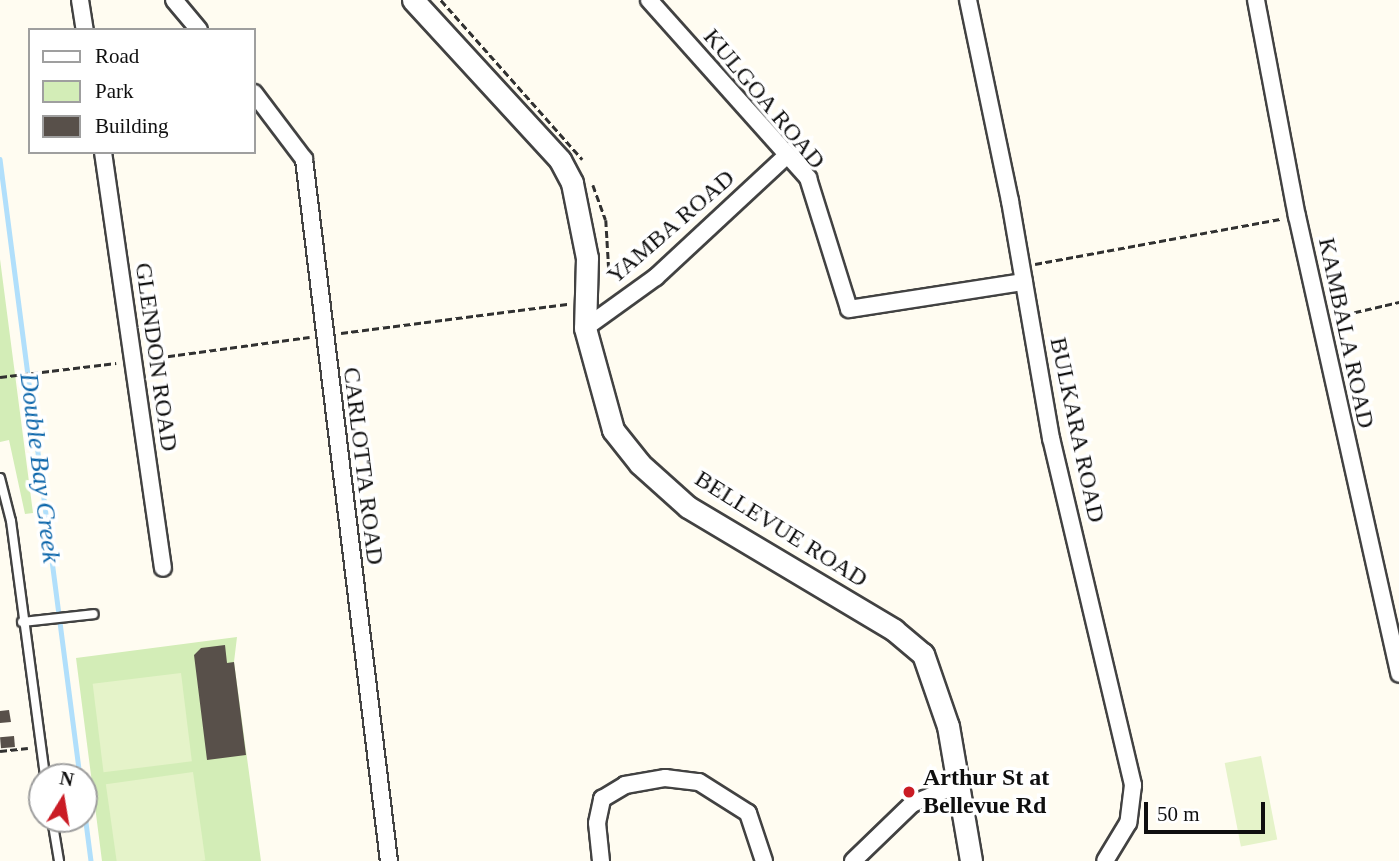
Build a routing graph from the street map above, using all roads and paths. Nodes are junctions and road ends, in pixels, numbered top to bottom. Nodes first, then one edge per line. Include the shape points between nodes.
1 (80, 0) edge
2 (174, 0) edge
3 (412, 0) edge
4 (649, 0) edge
5 (968, 0) edge
6 (1256, 0) edge
7 (85, 28) edge
8 (197, 28) edge
9 (256, 96) edge
10 (103, 154) edge
11 (784, 158) junction
12 (1279, 219) dead end
13 (1035, 264) dead end
14 (1024, 282) junction
15 (588, 302) junction
16 (1399, 302) edge
17 (1320, 320) junction
18 (585, 328) junction
19 (355, 331) dead end
20 (294, 339) dead end
21 (135, 361) junction
22 (0, 377) edge
23 (0, 478) edge
24 (163, 568) dead end
25 (94, 614) dead end
26 (22, 622) junction
27 (1399, 674) edge
28 (39, 747) junction
29 (0, 751) edge
30 (42, 763) edge
31 (957, 785) junction
32 (54, 833) edge
33 (59, 861) edge
34 (389, 861) edge
35 (601, 861) edge
36 (764, 861) edge
37 (853, 861) edge
38 (971, 861) edge
39 (1105, 861) edge

1 - 7 street
2 - 8 street
3 - 15 street, BELLEVUE ROAD via 560,160 583,223
4 - 11 street, KULGOA ROAD
5 - 14 street, BULKARA ROAD
6 - 17 street, KAMBALA ROAD
9 - 34 street, CARLOTTA ROAD via 304,159
10 - 21 street, GLENDON ROAD
11 - 14 street, KULGOA ROAD via 807,178 849,309
11 - 18 street, YAMBA ROAD via 656,276
12 - 13 path
14 - 39 street, BULKARA ROAD via 1051,438 1133,785 1128,823
15 - 18 street, BELLEVUE ROAD
15 - 19 path
16 - 17 path
17 - 27 street, KAMBALA ROAD
18 - 31 street, BELLEVUE ROAD via 613,430 640,464 688,507 894,630 923,654 948,726
20 - 21 path
21 - 22 path
21 - 24 street, GLENDON ROAD
23 - 26 lane via 11,521
25 - 26 lane
26 - 28 lane
28 - 29 path
28 - 30 lane
31 - 37 street via 912,804
31 - 38 street, BELLEVUE ROAD
32 - 33 lane
35 - 36 street via 597,823 602,799 625,785 665,778 699,782 748,813

